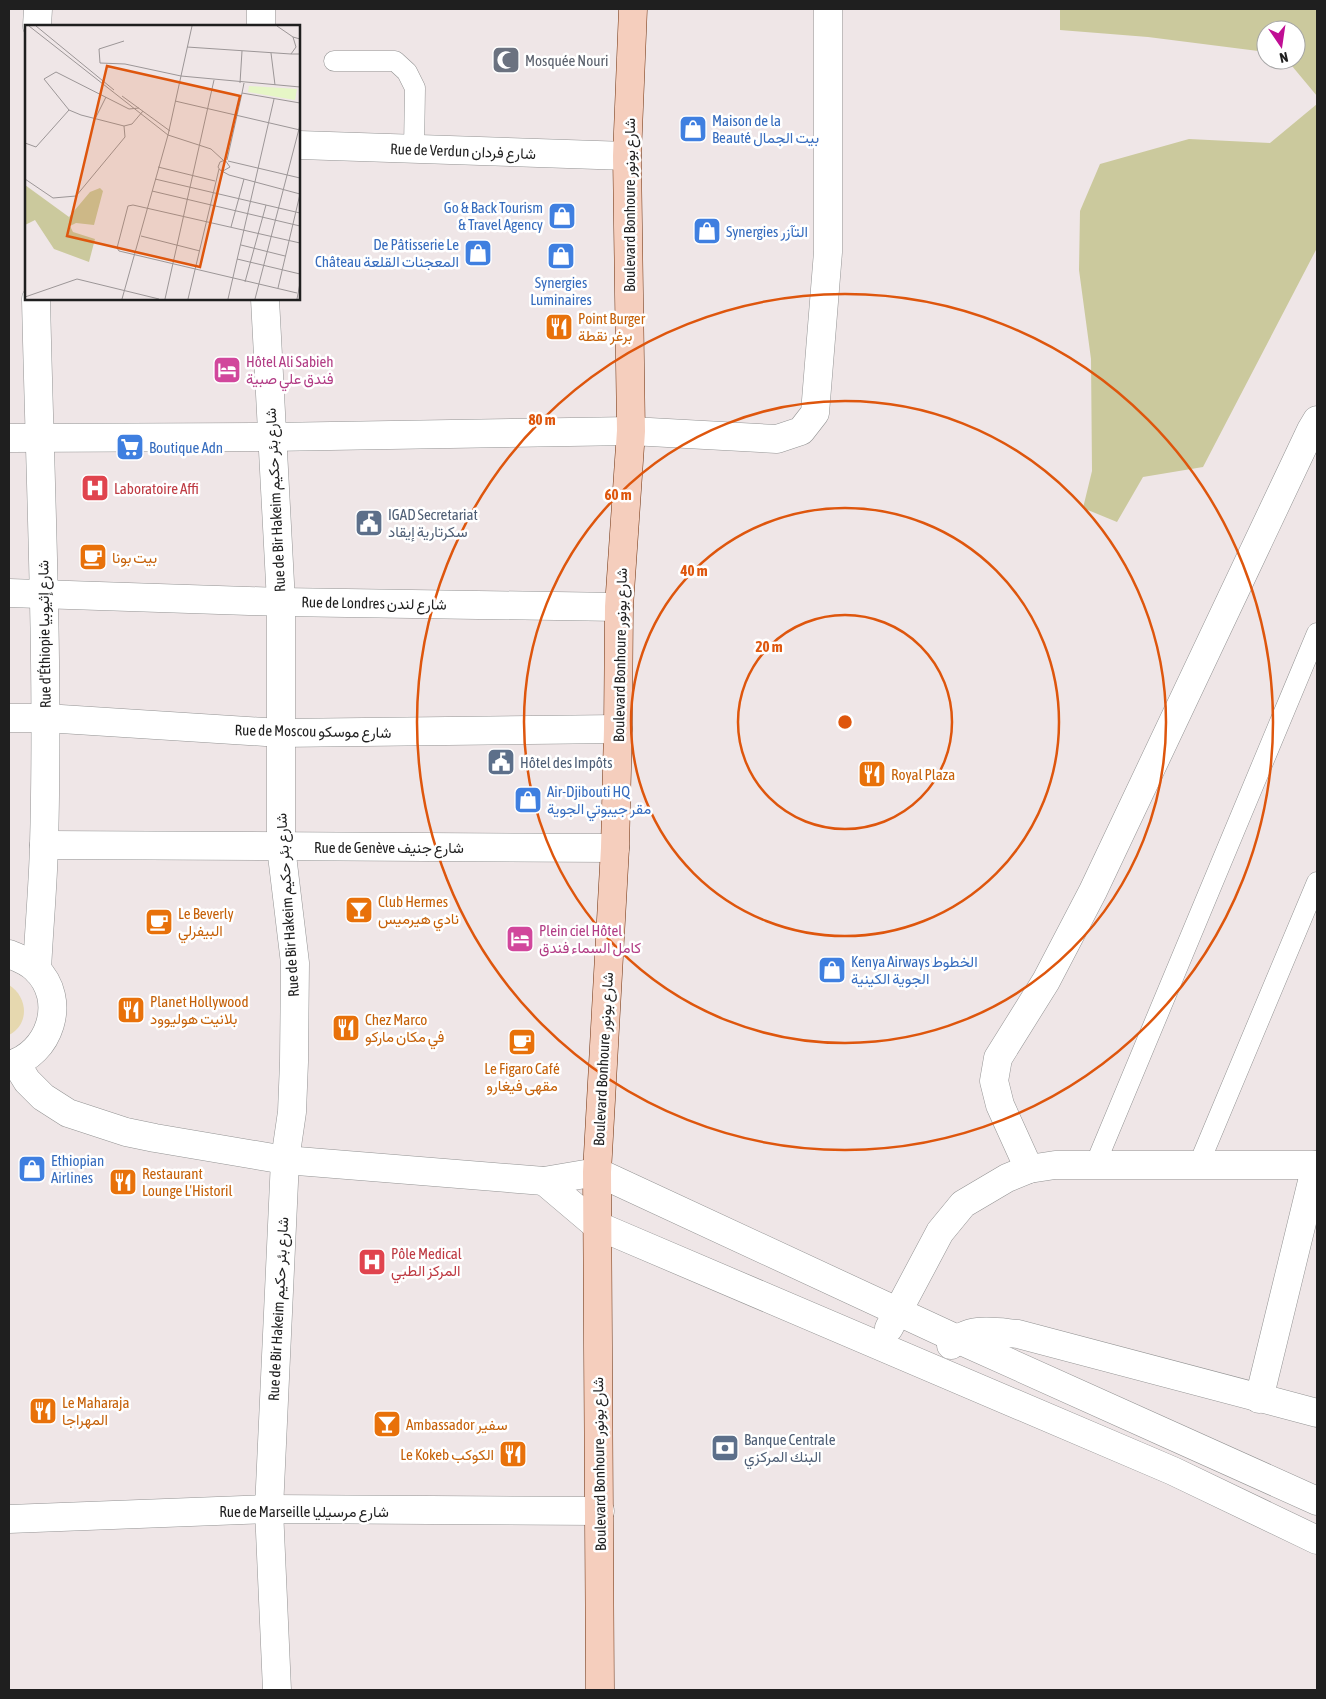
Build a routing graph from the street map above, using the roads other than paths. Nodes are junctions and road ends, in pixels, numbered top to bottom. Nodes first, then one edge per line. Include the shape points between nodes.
1 (38, 9) edge
2 (261, 9) edge
3 (633, 9) edge
4 (828, 9) edge
5 (37, 25) edge
6 (261, 25) edge
7 (334, 61) dead end
8 (300, 145) edge
9 (414, 149) junction
10 (627, 156) junction
11 (36, 300) edge
12 (265, 300) edge
13 (1317, 420) edge
14 (631, 431) junction
15 (39, 437) junction
16 (271, 437) junction
17 (9, 438) edge
18 (9, 593) edge
19 (44, 593) junction
20 (281, 602) junction
21 (619, 607) junction
22 (1317, 633) edge
23 (9, 718) edge
24 (45, 718) junction
25 (618, 729) junction
26 (280, 733) junction
27 (44, 845) junction
28 (280, 847) junction
29 (614, 848) junction
30 (1317, 882) edge
31 (9, 954) edge
32 (37, 970) junction
33 (12, 1064) edge
34 (285, 1160) junction
35 (1095, 1165) junction
36 (1317, 1165) edge
37 (1198, 1166) junction
38 (1029, 1170) junction
39 (597, 1172) junction
40 (544, 1181) junction
41 (596, 1225) junction
42 (898, 1311) junction
43 (957, 1339) junction
44 (879, 1346) junction
45 (931, 1368) junction
46 (1259, 1399) junction
47 (1317, 1413) edge
48 (1317, 1501) edge
49 (269, 1509) junction
50 (600, 1511) junction
51 (9, 1519) edge
52 (1317, 1540) edge
53 (277, 1690) edge
54 (600, 1690) edge

1 - 5 street
2 - 6 street
3 - 10 main road, Boulevard Bonhoure شارع بونور
4 - 14 street via 828,252 815,413 801,431 777,439
7 - 9 lane via 395,62 407,72 415,88
8 - 9 street, Rue de Verdun شارع فردان
9 - 10 street, Rue de Verdun شارع فردان
10 - 14 main road, Boulevard Bonhoure شارع بونور
11 - 15 street, Rue d'Éthiopie شارع إثيوبيا
12 - 16 street, Rue de Bir Hakeim شارع بئر حكيم
13 - 38 street via 1093,891 1046,981 998,1058 994,1081 1000,1105
14 - 16 street
14 - 21 main road, Boulevard Bonhoure شارع بونور
15 - 16 street
15 - 17 street
15 - 19 street, Rue d'Éthiopie شارع إثيوبيا
16 - 20 street, Rue de Bir Hakeim شارع بئر حكيم
18 - 19 street, Rue de Londres شارع لندن
19 - 20 street, Rue de Londres شارع لندن
19 - 24 street, Rue d'Éthiopie شارع إثيوبيا
20 - 21 street, Rue de Londres شارع لندن
20 - 26 street, Rue de Bir Hakeim شارع بئر حكيم
21 - 25 main road, Boulevard Bonhoure شارع بونور
22 - 35 lane
23 - 24 street, Rue de Moscou شارع موسكو
24 - 26 street, Rue de Moscou شارع موسكو
24 - 27 street, Rue d'Éthiopie شارع إثيوبيا
25 - 26 street, Rue de Moscou شارع موسكو
25 - 29 main road, Boulevard Bonhoure شارع بونور
26 - 28 street, Rue de Bir Hakeim شارع بئر حكيم
27 - 28 street, Rue de Genève شارع جنيف
27 - 32 street, Rue d'Éthiopie شارع إثيوبيا
28 - 29 street, Rue de Genève شارع جنيف
28 - 34 street, Rue de Bir Hakeim شارع بئر حكيم via 295,963 292,1112
29 - 39 main road, Boulevard Bonhoure شارع بونور
30 - 37 lane
31 - 32 street via 23,959
32 - 33 street via 52,1000 47,1035 35,1050
33 - 34 street via 43,1097 68,1113 126,1132
34 - 40 street
34 - 49 street, Rue de Bir Hakeim شارع بئر حكيم
35 - 37 street
35 - 38 street via 1055,1165
36 - 37 street
36 - 46 street
38 - 42 street via 1007,1178 963,1204 940,1232
39 - 40 street
39 - 41 main road, Boulevard Bonhoure شارع بونور
39 - 42 street
40 - 41 street
41 - 44 street
41 - 50 main road, Boulevard Bonhoure شارع بونور
42 - 43 street
42 - 44 street
43 - 45 street
43 - 46 street via 968,1333 986,1331 1018,1334
43 - 48 street
44 - 45 street
45 - 52 street via 1173,1471
46 - 47 street
49 - 50 street, Rue de Marseille شارع مرسيليا
49 - 51 street, Rue de Marseille شارع مرسيليا
49 - 53 street, Rue de Bir Hakeim شارع بئر حكيم
50 - 54 main road, Boulevard Bonhoure شارع بونور

